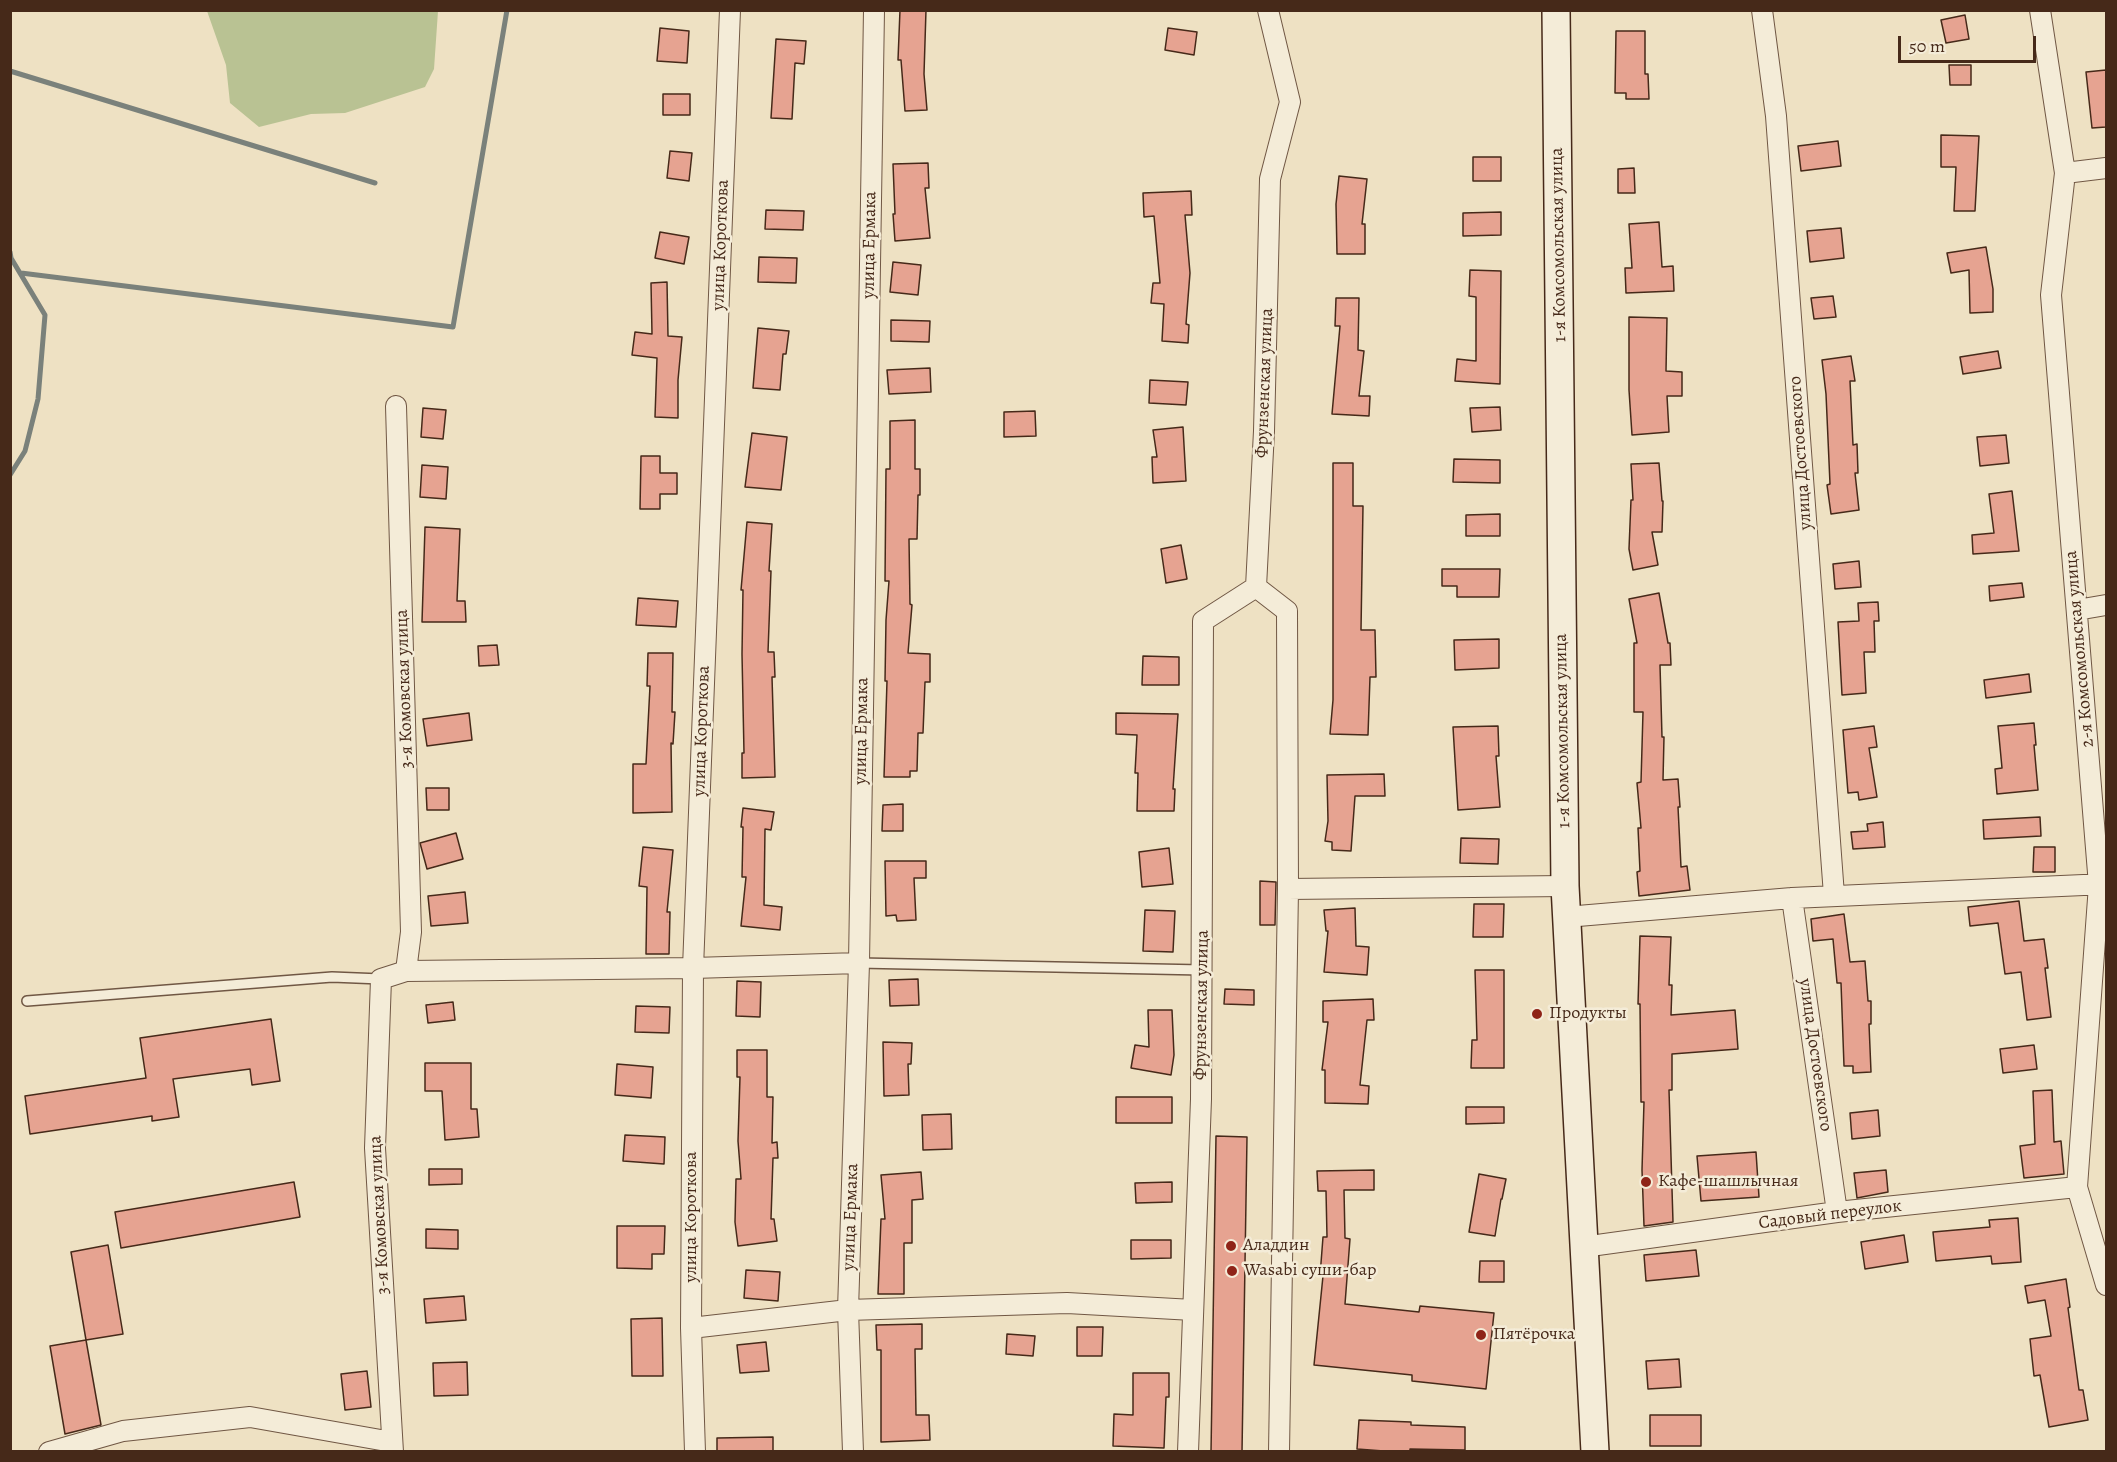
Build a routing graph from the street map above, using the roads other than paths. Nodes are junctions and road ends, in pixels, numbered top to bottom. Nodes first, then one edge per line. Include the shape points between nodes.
1 (730, 10) edge
2 (874, 10) edge
3 (1268, 10) edge
4 (1556, 10) edge
5 (1762, 10) edge
6 (2040, 10) edge
7 (2106, 168) edge
8 (2065, 173) junction
9 (396, 406) dead end
10 (1256, 587) junction
11 (2106, 605) edge
12 (2077, 610) junction
13 (2103, 884) edge
14 (1565, 886) junction
15 (1288, 889) junction
16 (1834, 895) junction
17 (1792, 898) junction
18 (1566, 917) junction
19 (859, 963) junction
20 (693, 968) junction
21 (1203, 970) junction
22 (406, 971) junction
23 (381, 979) junction
24 (27, 1001) dead end
25 (2077, 1188) junction
26 (1838, 1212) junction
27 (1583, 1246) junction
28 (2106, 1285) edge
29 (848, 1310) junction
30 (1193, 1310) junction
31 (692, 1328) junction
32 (392, 1447) edge
33 (49, 1452) edge
34 (695, 1452) edge
35 (853, 1452) edge
36 (1188, 1452) edge
37 (1280, 1452) edge
38 (1595, 1452) edge

1 - 20 street, улица Короткова
2 - 19 street, улица Ермака
3 - 10 street, Фрунзенская улица via 1290,102 1270,179
4 - 14 main road, 1-я Комсомольская улица
5 - 16 street, улица Достоевского via 1776,117
6 - 8 street, 2-я Комсомольская улица
7 - 8 street
8 - 12 street, 2-я Комсомольская улица via 2051,295
9 - 22 street, 3-я Комовская улица via 411,932
10 - 15 street via 1287,611
10 - 21 street, Фрунзенская улица via 1203,621
11 - 12 street
12 - 13 street, 2-я Комсомольская улица
13 - 16 street
13 - 25 street, 2-я Комсомольская улица
14 - 15 street
14 - 18 main road, 1-я Комсомольская улица
15 - 37 street
16 - 17 street
17 - 18 street
17 - 26 street, улица Достоевского
18 - 27 main road, 1-я Комсомольская улица
19 - 20 street
19 - 21 lane
19 - 29 street, улица Ермака
20 - 22 street
20 - 31 street, улица Короткова
21 - 30 street, Фрунзенская улица
22 - 23 street
23 - 24 lane via 332,976
23 - 32 street, 3-я Комовская улица via 375,1148
25 - 26 street, Садовый переулок
25 - 28 street, 2-я Комсомольская улица
26 - 27 street, Садовый переулок
27 - 38 main road, 1-я Комсомольская улица
29 - 30 street via 1067,1303
29 - 31 street
29 - 35 street, улица Ермака
30 - 36 street, Фрунзенская улица
31 - 34 street, улица Короткова
32 - 33 street via 250,1417 123,1431

